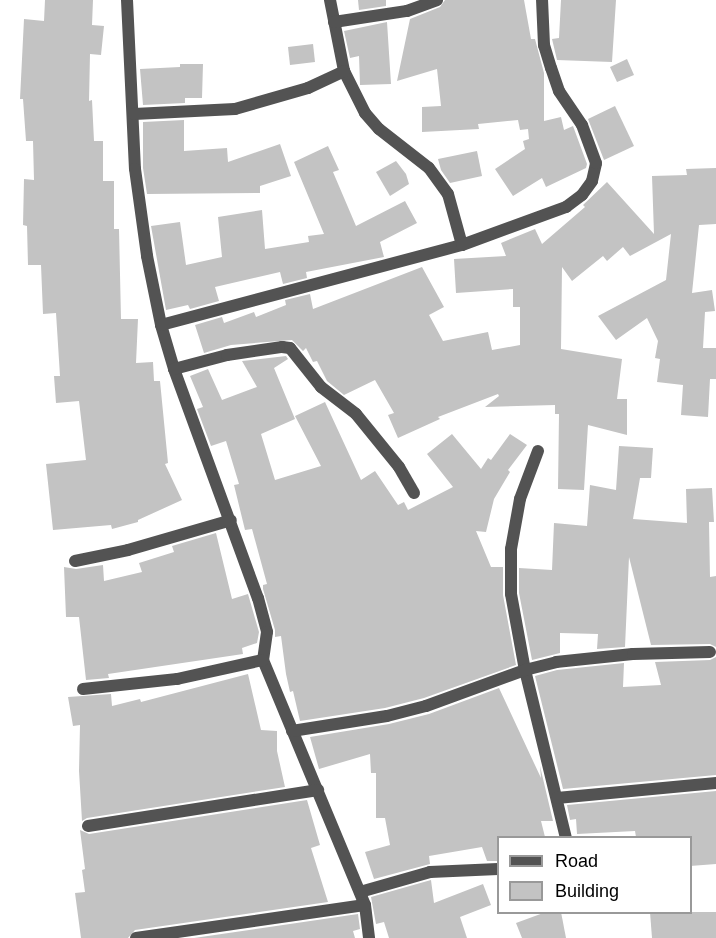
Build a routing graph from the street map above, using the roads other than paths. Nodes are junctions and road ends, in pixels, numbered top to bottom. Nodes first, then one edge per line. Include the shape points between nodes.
1 (127, 0) edge
2 (330, 0) edge
3 (437, 0) edge
4 (542, 0) edge
5 (334, 22) junction
6 (344, 71) junction
7 (134, 114) junction
8 (462, 245) junction
9 (161, 325) junction
10 (174, 369) junction
11 (538, 451) dead end
12 (414, 494) dead end
13 (231, 520) junction
14 (75, 561) dead end
15 (711, 652) dead end
16 (263, 660) junction
17 (525, 670) junction
18 (83, 689) dead end
19 (292, 731) junction
20 (716, 783) edge
21 (318, 790) junction
22 (557, 798) junction
23 (88, 826) dead end
24 (566, 836) edge
25 (497, 869) edge
26 (360, 892) junction
27 (365, 905) junction
28 (136, 938) edge
29 (369, 938) edge

1 - 7 street
2 - 5 street
3 - 5 street via 407,11
4 - 8 street via 544,45 559,91 582,125 596,163 592,181 566,207
5 - 6 street
6 - 7 street via 308,88 235,110
6 - 8 street via 365,113 379,129 429,168 448,194
7 - 9 street via 135,170
8 - 9 street
9 - 10 street
10 - 12 street via 227,355 290,348 321,387 356,414 399,467
10 - 13 street
11 - 17 street via 520,499 511,549 511,594
13 - 14 street
13 - 16 street via 267,632
15 - 17 street via 585,657
16 - 18 street via 177,679
16 - 19 street
17 - 19 street via 426,706
17 - 22 street
19 - 21 street
20 - 22 street
21 - 23 street
21 - 26 street
22 - 24 street
25 - 26 street via 430,872
26 - 27 street
27 - 28 street
27 - 29 street

